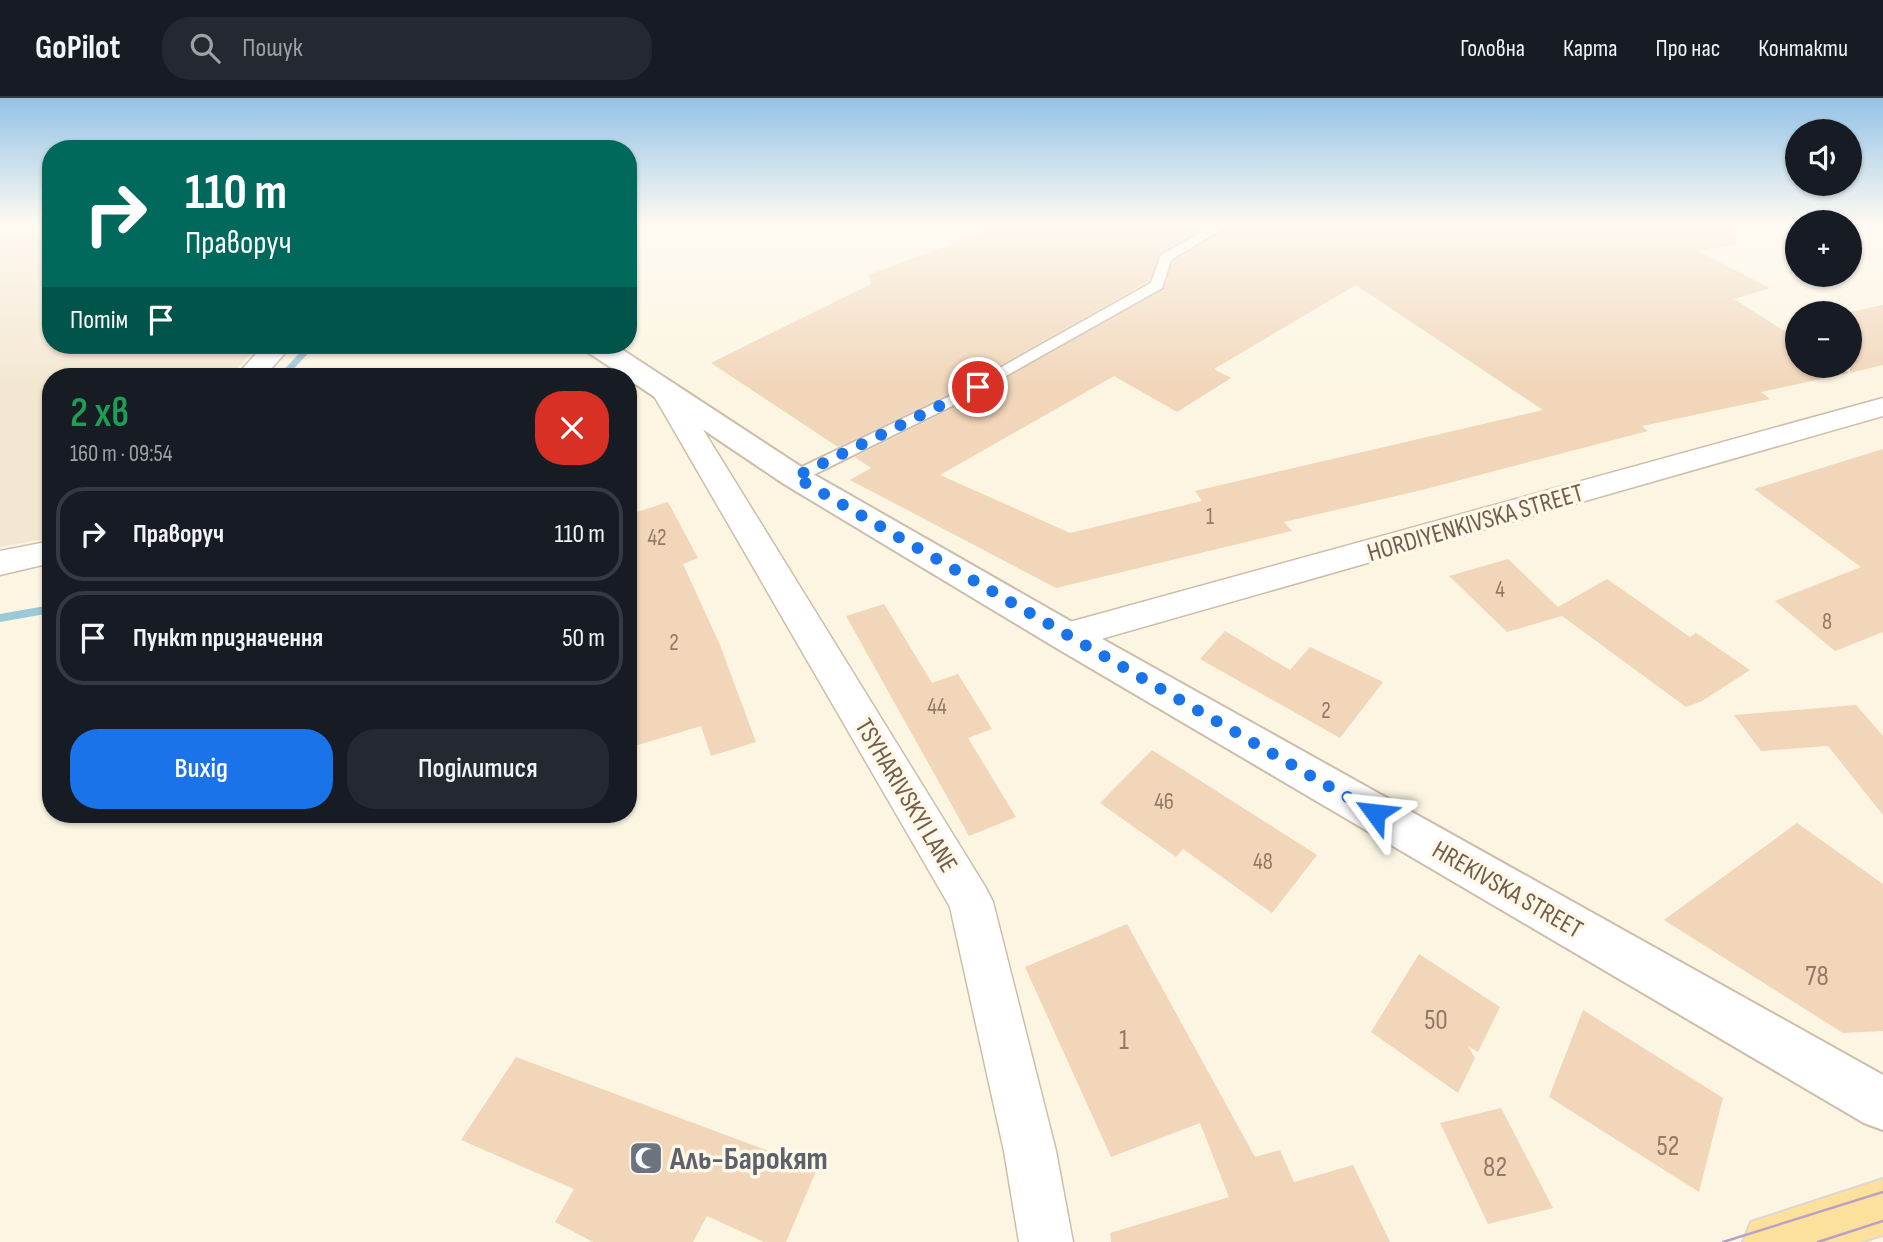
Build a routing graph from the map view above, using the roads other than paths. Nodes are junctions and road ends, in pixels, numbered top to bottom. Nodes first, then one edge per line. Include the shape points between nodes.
1 (1159, 278) edge
2 (271, 354) edge
3 (610, 354) edge
4 (257, 368) edge
5 (632, 368) edge
6 (637, 372) edge
7 (664, 389) junction
8 (1883, 407) edge
9 (795, 477) junction
10 (42, 554) edge
11 (0, 563) edge
12 (1066, 636) junction
13 (1883, 1104) edge
14 (1883, 1207) edge
15 (1046, 1242) edge
16 (1771, 1242) edge

1 - 9 lane via 1157,285 953,400
2 - 4 street
3 - 5 street, HREKIVSKA STREET
6 - 7 street, HREKIVSKA STREET
7 - 9 street, HREKIVSKA STREET
7 - 15 street, TSYHARIVSKYI LANE via 971,902 1030,1151
8 - 12 street, HORDIYENKIVSKA STREET
9 - 12 street, HREKIVSKA STREET
10 - 11 street
12 - 13 street, HREKIVSKA STREET
14 - 16 main road

